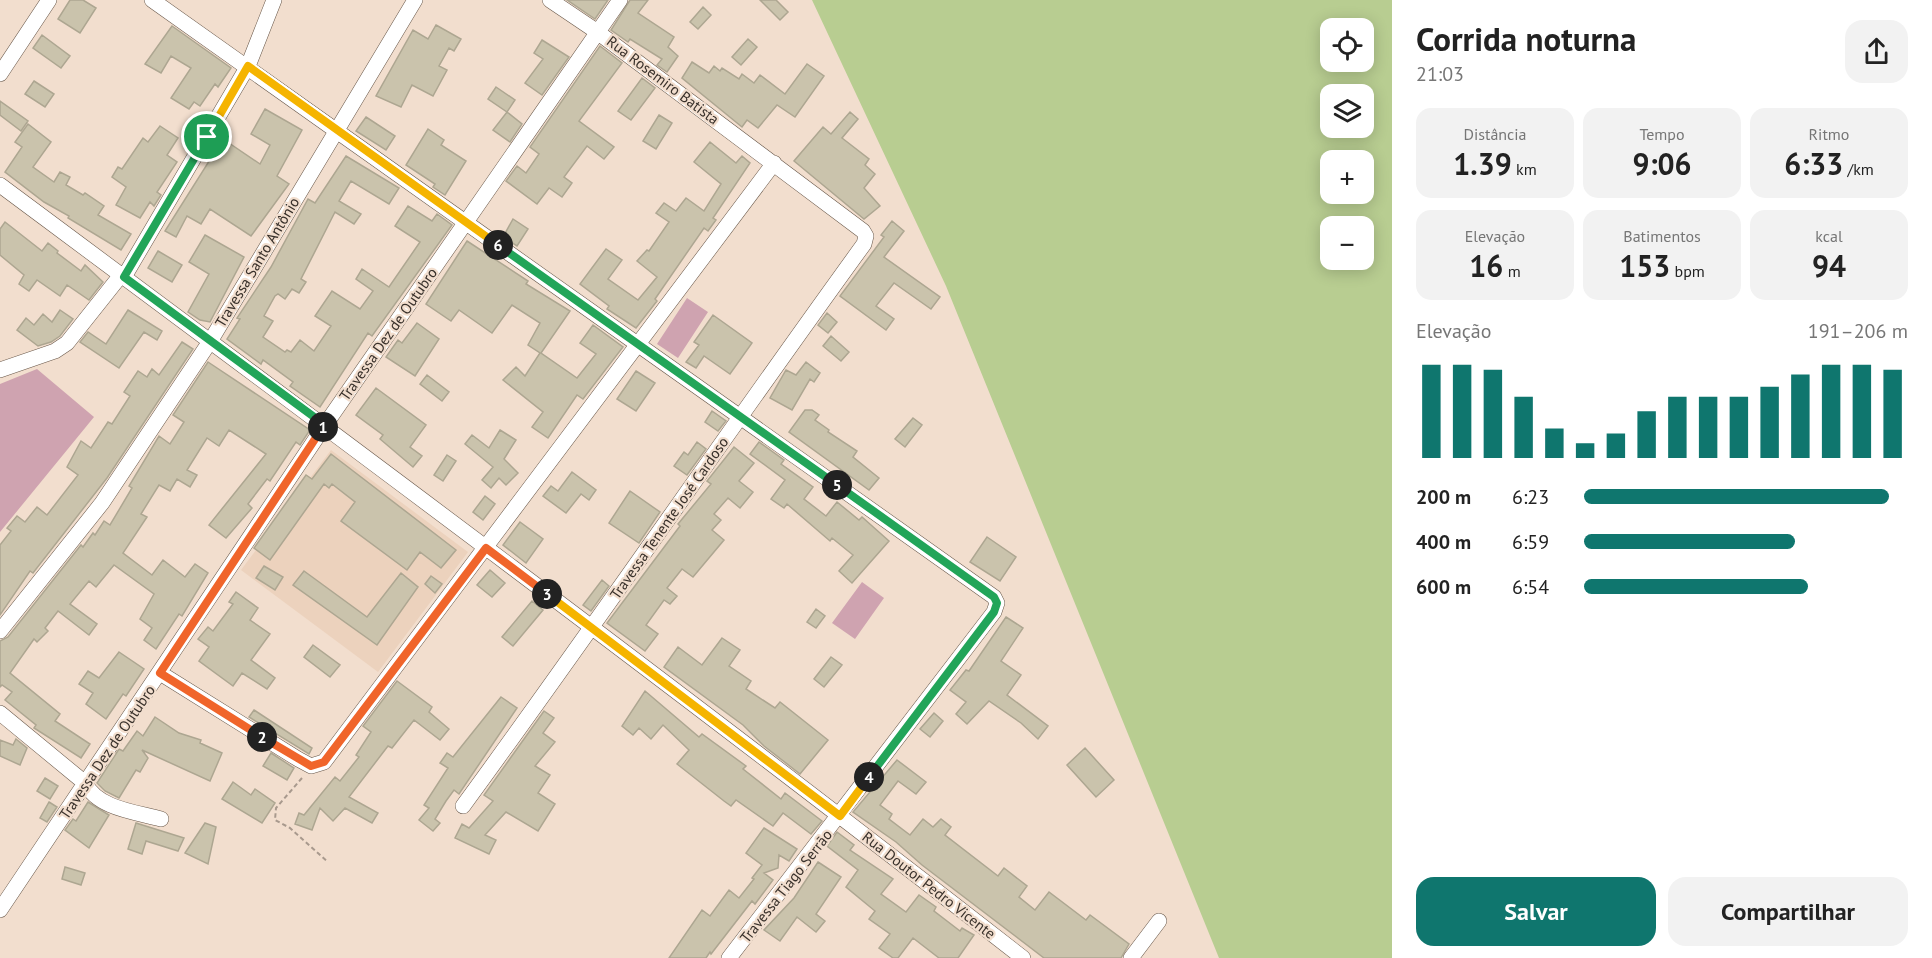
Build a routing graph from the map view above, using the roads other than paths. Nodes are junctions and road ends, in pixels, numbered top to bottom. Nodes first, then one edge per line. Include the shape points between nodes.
1 (49, 0) edge
2 (152, 0) edge
3 (274, 0) edge
4 (415, 0) edge
5 (550, 0) edge
6 (620, 0) edge
7 (596, 31) junction
8 (248, 66) junction
9 (0, 74) edge
10 (336, 128) junction
11 (774, 163) junction
12 (0, 185) edge
13 (465, 221) junction
14 (122, 276) junction
15 (211, 340) junction
16 (639, 346) junction
17 (0, 370) edge
18 (740, 415) junction
19 (325, 425) junction
20 (486, 548) junction
21 (593, 628) junction
22 (0, 631) edge
23 (160, 673) junction
24 (0, 713) edge
25 (86, 783) junction
26 (463, 806) dead end
27 (840, 816) junction
28 (161, 819) dead end
29 (0, 910) edge
30 (1159, 921) dead end
31 (729, 958) edge
32 (1023, 958) edge
33 (1131, 958) edge

1 - 9 street
2 - 8 street
3 - 8 street
4 - 10 street, Travessa Santo Antônio
5 - 7 street, Rua Rosemiro Batista
6 - 7 street, Travessa Dez de Outubro
7 - 11 street, Rua Rosemiro Batista
7 - 13 street, Travessa Dez de Outubro
8 - 10 street
8 - 14 street
10 - 13 street
10 - 15 street, Travessa Santo Antônio
11 - 16 street
11 - 18 street, Travessa Tenente José Cardoso via 866,237
12 - 14 street, Rua Doutor Pedro Vicente
13 - 16 street
13 - 19 street, Travessa Dez de Outubro
14 - 15 street, Rua Doutor Pedro Vicente
14 - 17 street via 67,343
15 - 19 street, Rua Doutor Pedro Vicente
15 - 22 street, Travessa Santo Antônio via 102,503
16 - 18 street
16 - 20 street
18 - 21 street, Travessa Tenente José Cardoso
18 - 27 street, Travessa Tiago Serrão via 994,597 997,603
19 - 20 street, Rua Doutor Pedro Vicente
19 - 23 street, Travessa Dez de Outubro
20 - 21 street, Rua Doutor Pedro Vicente
20 - 23 street via 324,762 311,766
21 - 26 street, Travessa Tenente José Cardoso
21 - 27 street, Rua Doutor Pedro Vicente
23 - 25 street, Travessa Dez de Outubro
24 - 25 street
25 - 28 street via 94,796 105,803
25 - 29 street, Travessa Dez de Outubro
27 - 31 street, Travessa Tiago Serrão
27 - 32 street, Rua Doutor Pedro Vicente
30 - 33 street

